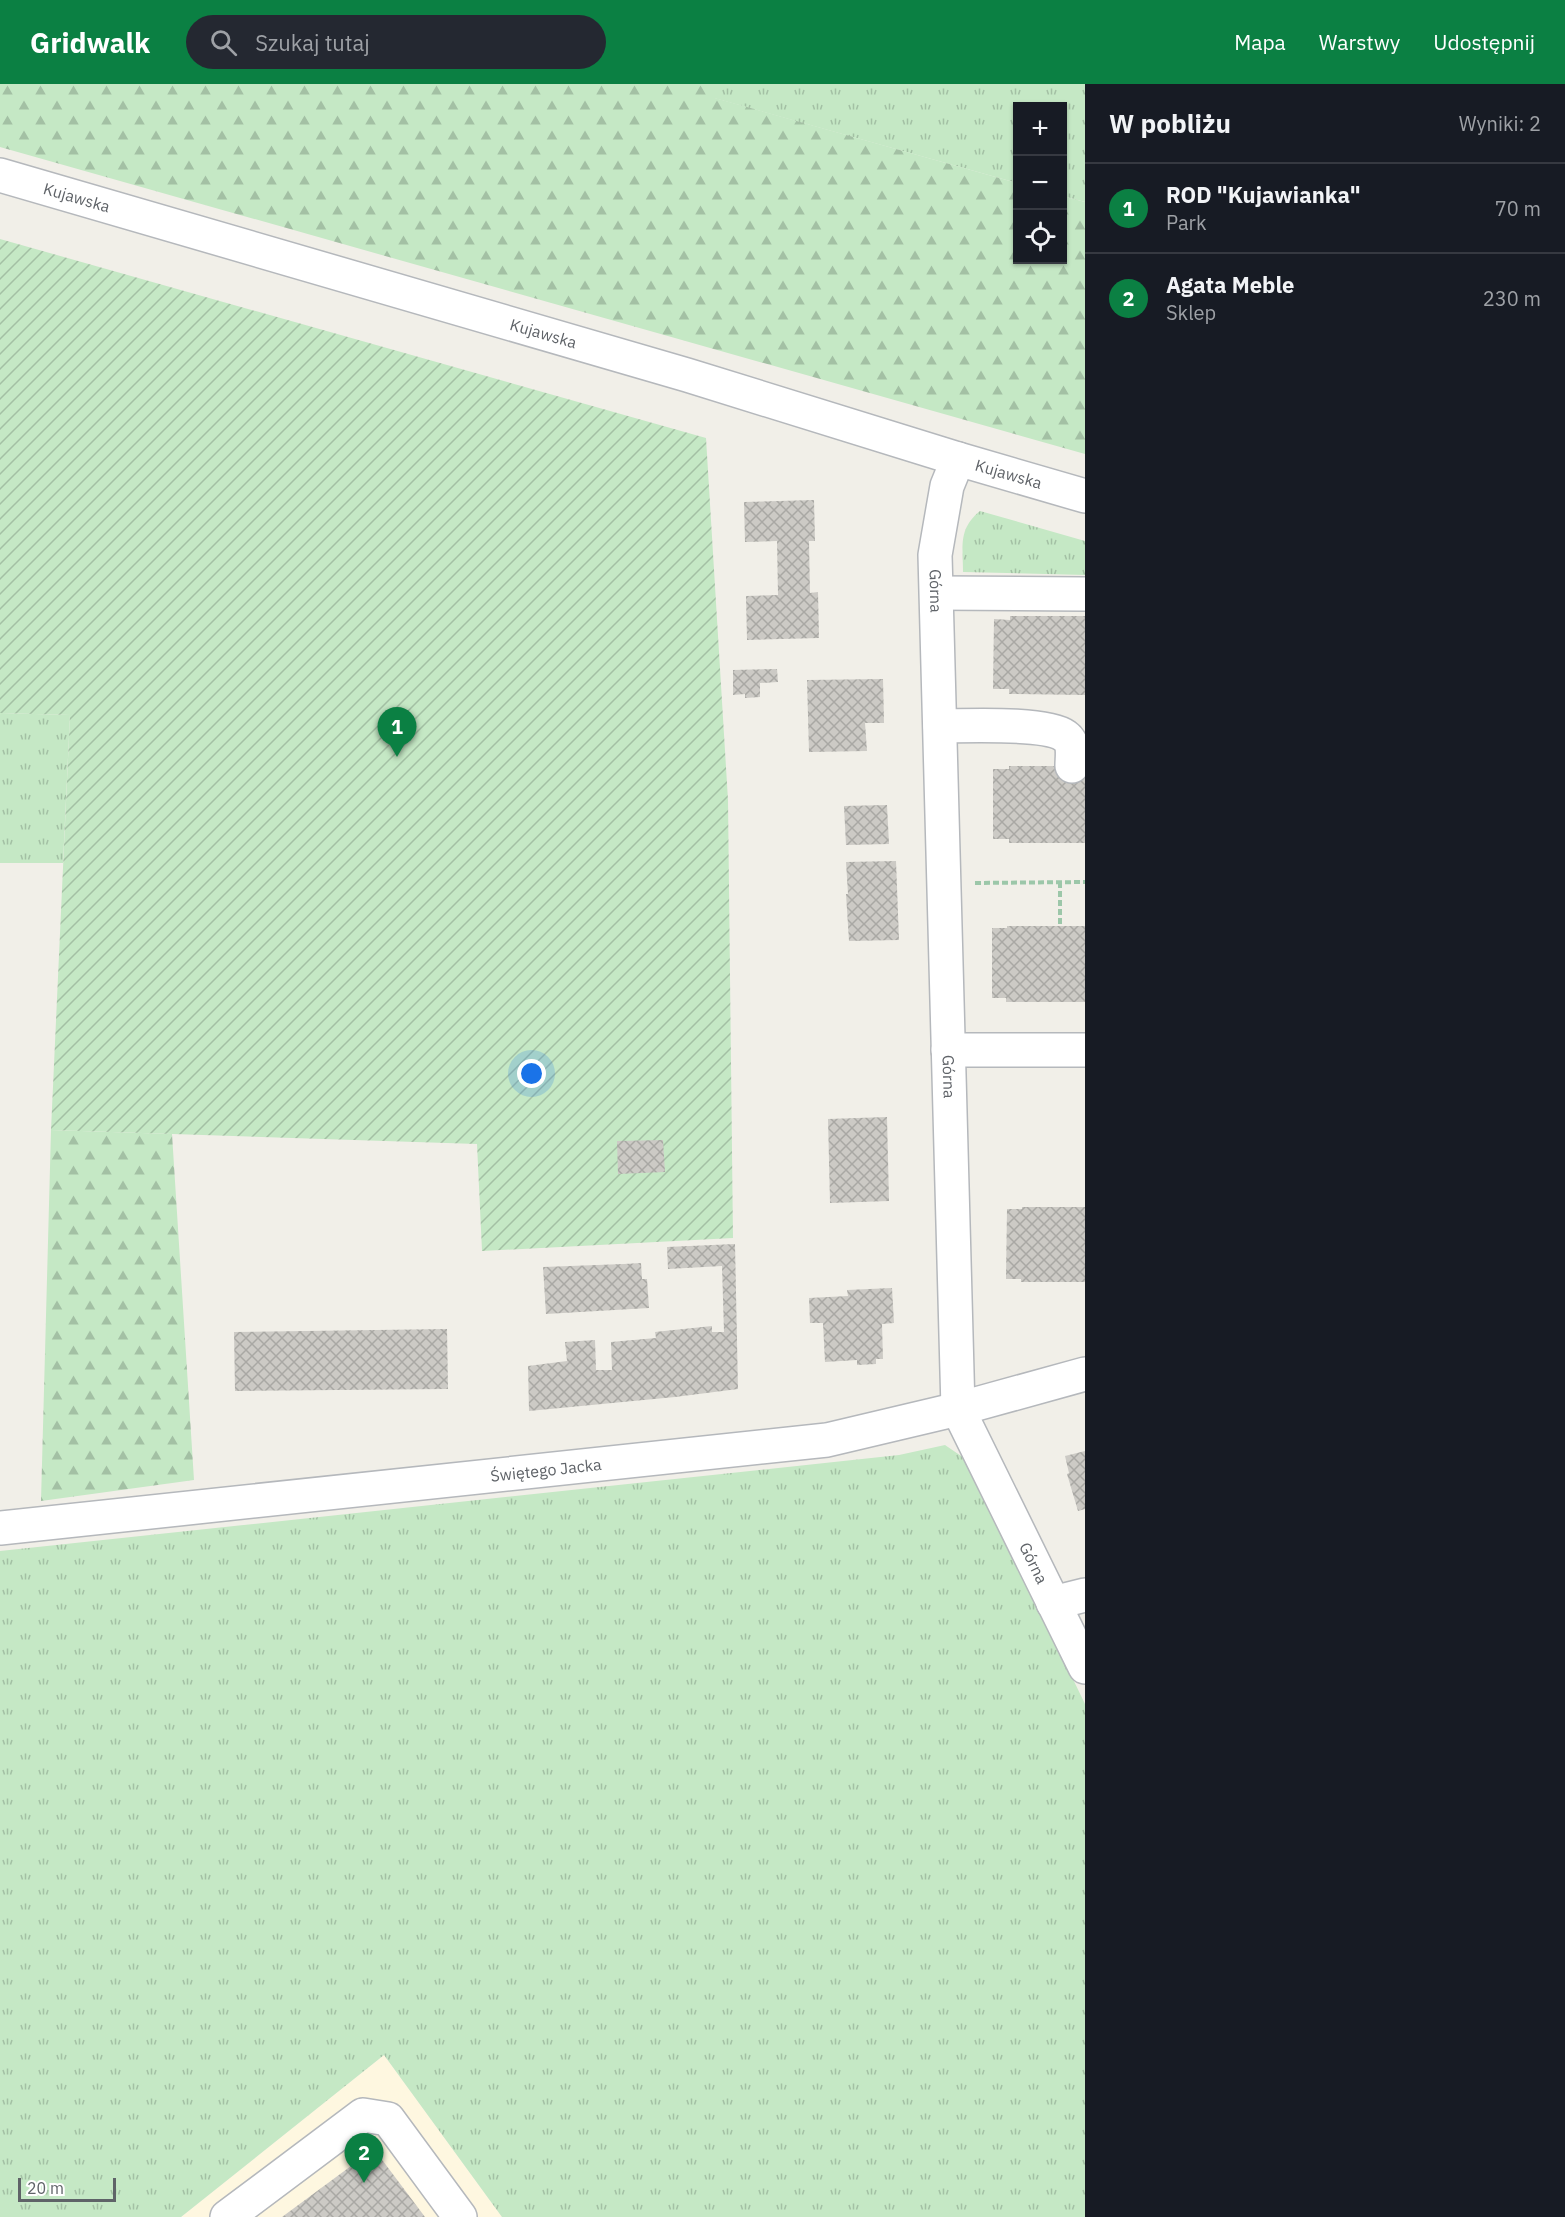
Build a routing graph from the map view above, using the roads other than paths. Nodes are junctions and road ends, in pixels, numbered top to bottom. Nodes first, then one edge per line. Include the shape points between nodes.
1 (0, 175) edge
2 (958, 459) junction
3 (1085, 496) edge
4 (936, 593) junction
5 (1085, 594) edge
6 (940, 726) junction
7 (1072, 766) dead end
8 (948, 1050) junction
9 (1085, 1050) edge
10 (1085, 1374) edge
11 (958, 1409) junction
12 (0, 1528) edge
13 (1085, 1595) edge
14 (1053, 1603) junction
15 (1085, 1667) edge
16 (227, 2217) edge
17 (460, 2217) edge

1 - 2 street, Kujawska via 687,375
2 - 3 street, Kujawska
2 - 4 street, Górna via 947,486 935,555
4 - 5 street
4 - 6 street, Górna
6 - 7 street via 1043,729 1065,736 1072,745
6 - 8 street, Górna
8 - 9 street
8 - 11 street, Górna
10 - 11 street, Świętego Jacka
11 - 12 street, Świętego Jacka via 826,1440
11 - 14 street, Górna
13 - 14 street
14 - 15 street, Górna
16 - 17 street via 363,2115 388,2119

